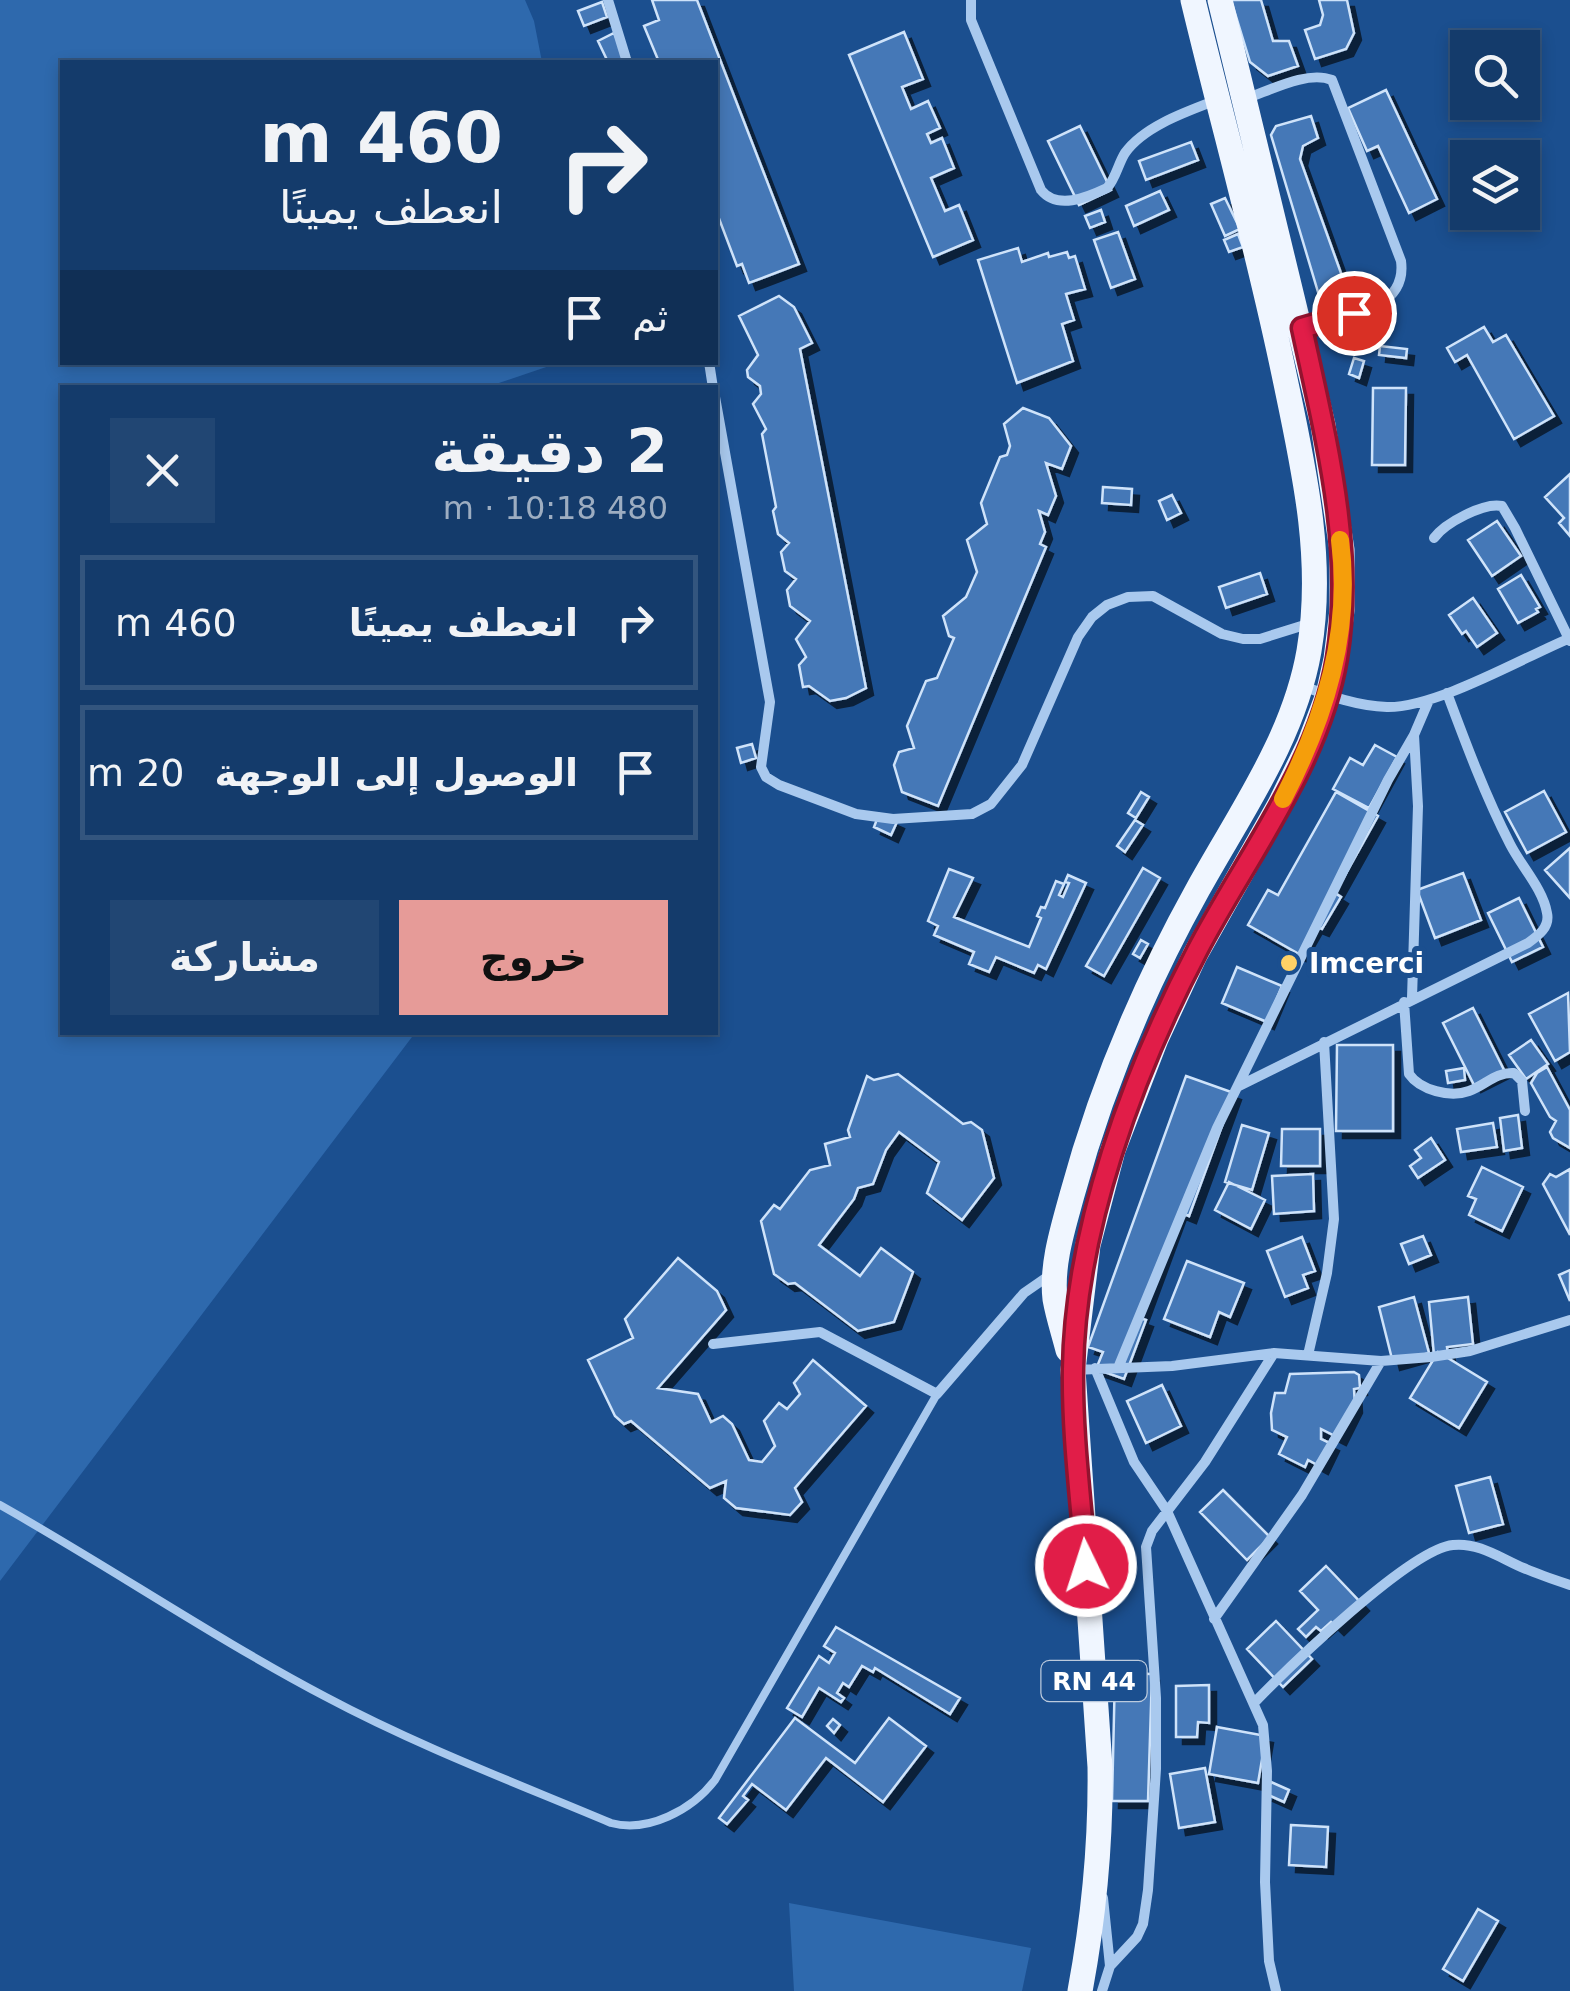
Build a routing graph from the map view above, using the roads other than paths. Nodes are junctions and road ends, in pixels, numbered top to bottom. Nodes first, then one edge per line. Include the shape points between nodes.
1 (608, 0) edge
2 (970, 0) edge
3 (1193, 0) edge
4 (1220, 0) edge
5 (626, 60) edge
6 (1245, 98) junction
7 (1218, 100) junction
8 (1302, 328) junction
9 (1276, 334) junction
10 (718, 413) edge
11 (1434, 538) dead end
12 (1312, 623) junction
13 (1570, 639) edge
14 (1301, 686) junction
15 (1447, 693) junction
16 (1328, 696) junction
17 (1429, 700) junction
18 (1414, 735) junction
19 (1408, 1000) junction
20 (1324, 1042) junction
21 (1237, 1087) junction
22 (1525, 1112) dead end
23 (1056, 1272) junction
24 (1570, 1320) edge
25 (713, 1344) dead end
26 (1274, 1353) junction
27 (1308, 1355) junction
28 (1381, 1361) junction
29 (1118, 1368) junction
30 (1084, 1369) junction
31 (936, 1394) junction
32 (0, 1505) edge
33 (1168, 1511) junction
34 (1570, 1585) edge
35 (1214, 1619) junction
36 (1254, 1703) junction
37 (1100, 1852) junction
38 (1110, 1966) junction
39 (1080, 1991) edge
40 (1102, 1991) edge
41 (1276, 1991) edge

1 - 5 street
2 - 7 street via 971,20 1036,180 1052,200 1107,188 1138,141
3 - 7 main road, RN 44
4 - 6 main road, RN 44
6 - 8 main road, RN 44
6 - 8 street via 1300,80 1332,80 1401,260 1402,280 1386,302
7 - 9 main road, RN 44
8 - 9 street
8 - 16 main road, RN 44 via 1342,550 1342,610
9 - 12 main road, RN 44 via 1312,528
10 - 12 street via 769,693 762,768 772,782 831,806 893,819 985,808 1030,752 1084,628 1114,601 1152,596 1244,639
11 - 13 street via 1446,526 1499,505
12 - 14 main road, RN 44
13 - 15 street
14 - 16 street
14 - 23 main road, RN 44 via 1283,734 1169,942 1112,1069 1086,1140
15 - 17 street
15 - 19 street via 1482,786 1548,915 1541,934 1528,943
16 - 17 street via 1384,706
16 - 30 main road, RN 44 via 1287,790 1195,955 1133,1094 1088,1245
17 - 18 street
18 - 19 street via 1418,806
18 - 21 street
19 - 20 street
19 - 22 street via 1409,1074 1415,1082 1464,1093 1496,1074 1514,1073 1522,1081
20 - 21 street
20 - 27 street via 1334,1219
21 - 29 street
23 - 30 main road, RN 44 via 1055,1298
23 - 31 street via 1024,1293
24 - 28 street via 1470,1351
25 - 31 street via 820,1332
26 - 27 street
26 - 29 street
26 - 33 street
27 - 28 street
28 - 35 street via 1302,1495
29 - 30 street
30 - 33 street
30 - 37 main road, RN 44
31 - 32 lane via 716,1780 692,1803 641,1824 611,1823 330,1699
33 - 35 street
33 - 38 street via 1146,1548 1156,1698 1148,1890 1143,1924
34 - 36 street via 1492,1553 1452,1545 1410,1567 1307,1648
35 - 36 street
36 - 41 street via 1266,1744 1268,1960
37 - 38 street
37 - 39 main road, RN 44
38 - 40 street

